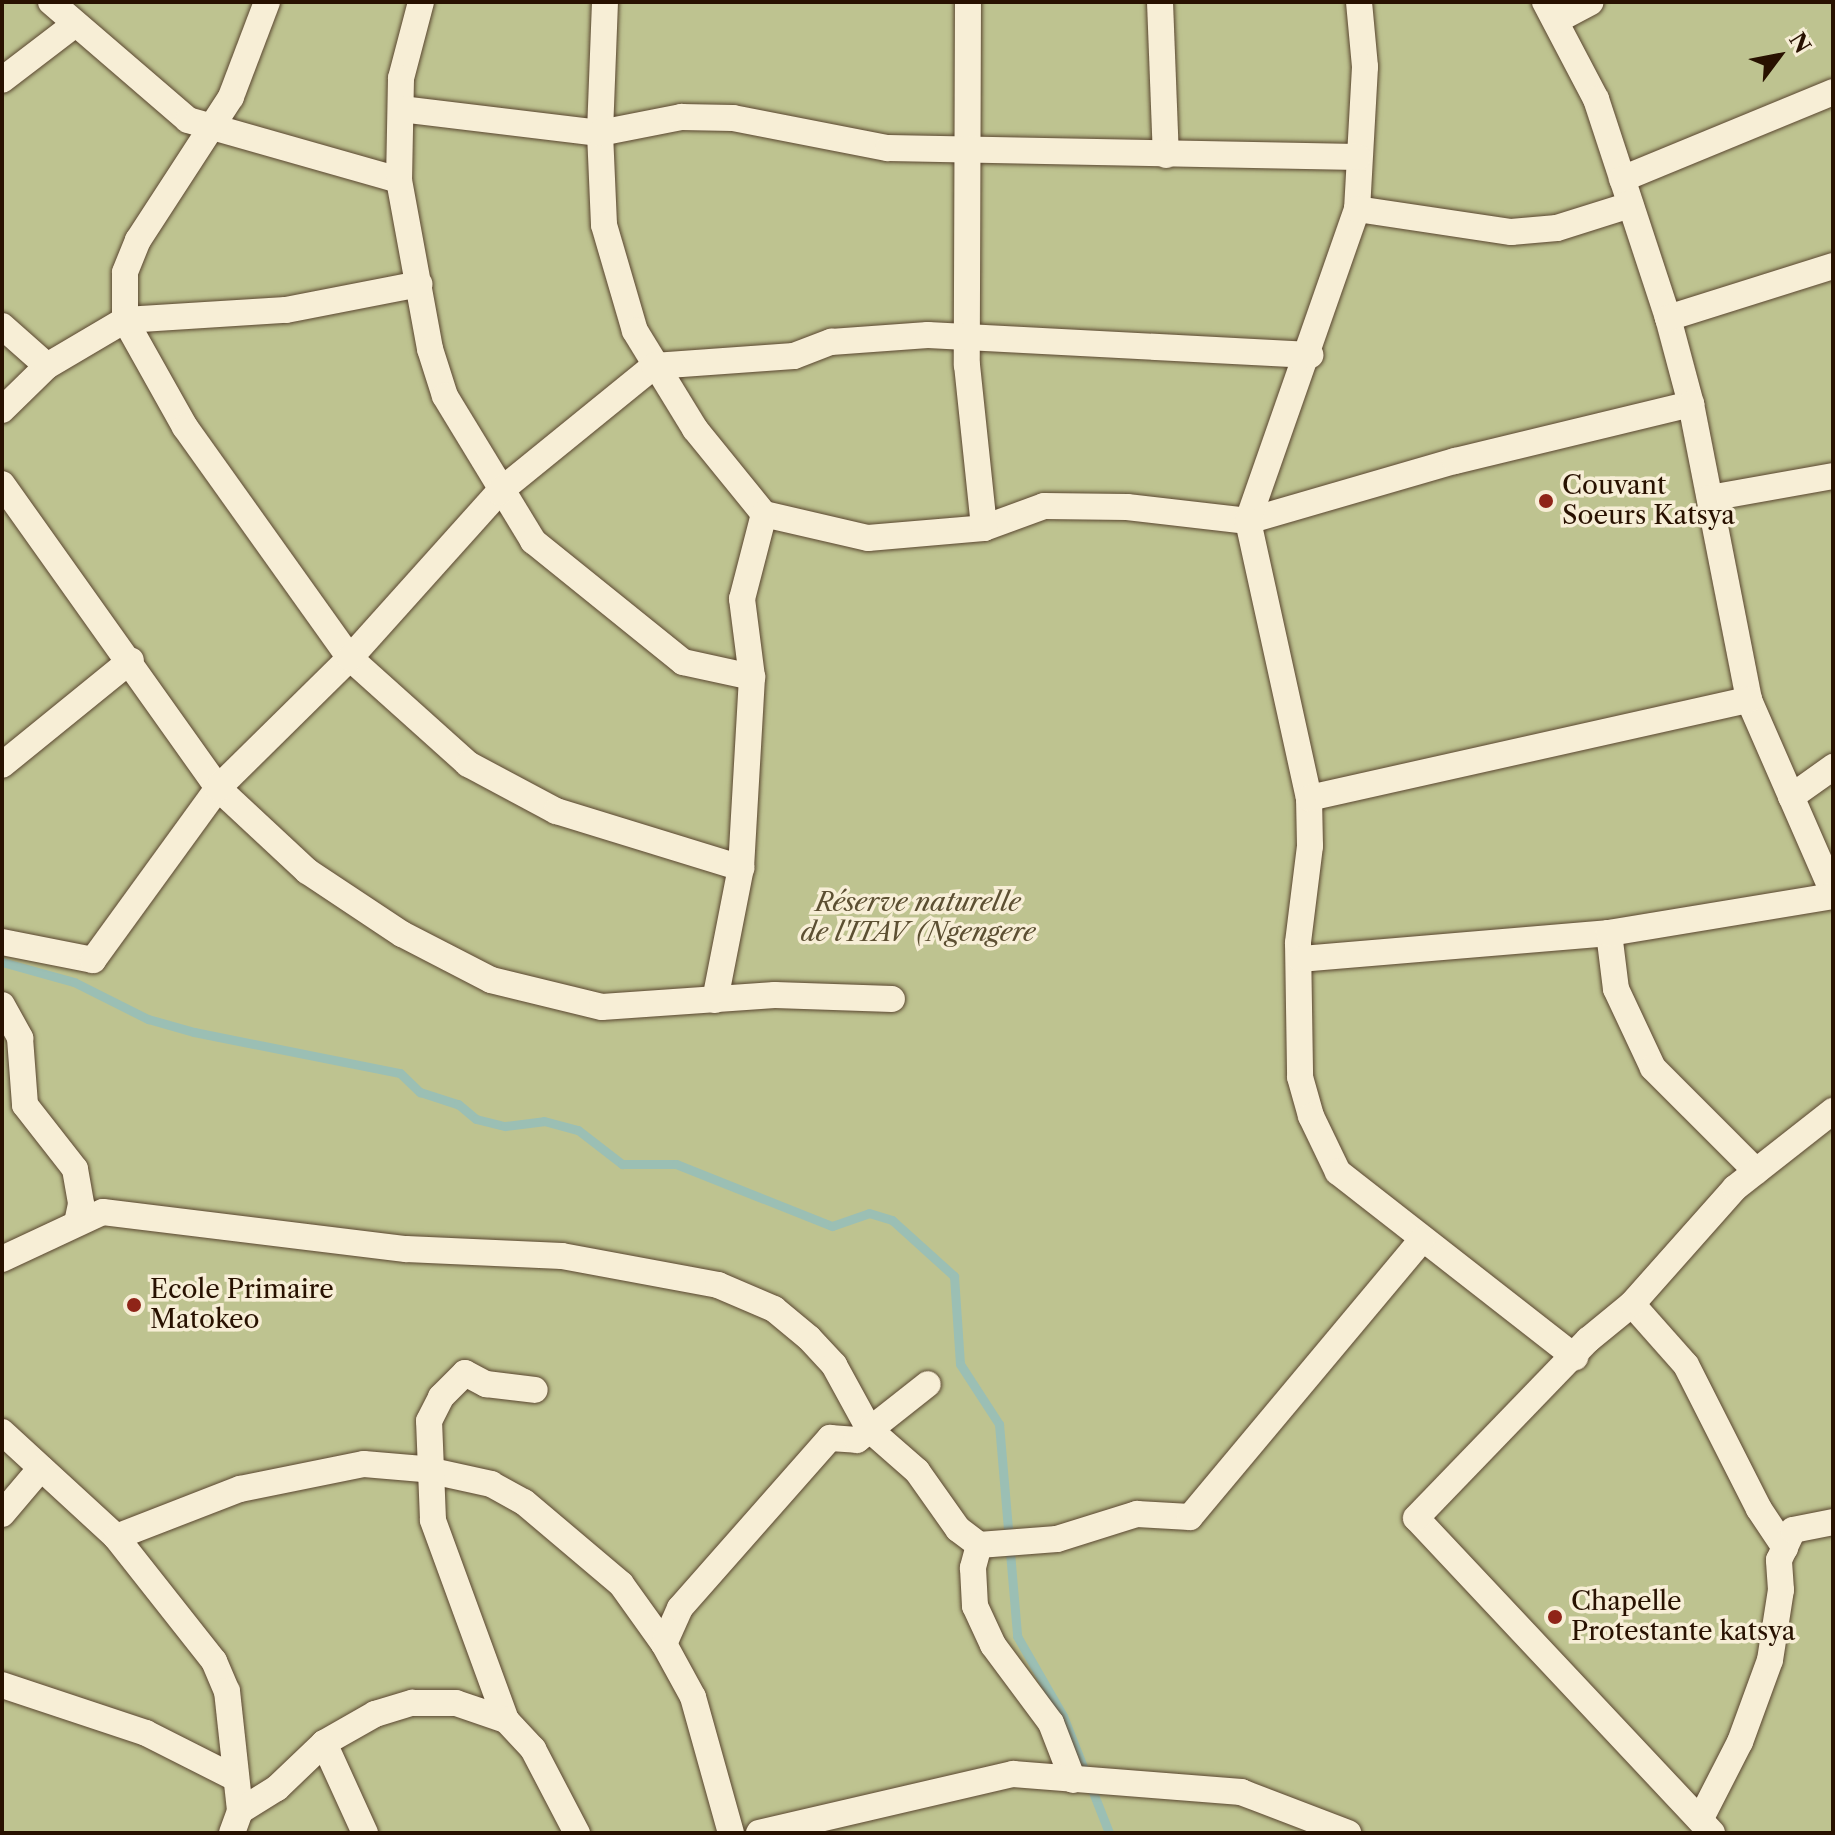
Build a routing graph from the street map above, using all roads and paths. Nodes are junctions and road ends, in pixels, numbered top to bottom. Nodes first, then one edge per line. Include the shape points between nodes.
1 (51, 2) edge
2 (267, 2) edge
3 (421, 2) edge
4 (605, 2) edge
5 (968, 2) edge
6 (1160, 2) edge
7 (1359, 2) edge
8 (1591, 2) edge
9 (1551, 11) edge
10 (74, 25) junction
11 (2, 80) edge
12 (1833, 92) edge
13 (401, 109) junction
14 (209, 130) junction
15 (600, 133) junction
16 (970, 149) junction
17 (1166, 155) junction
18 (1358, 157) junction
19 (1622, 179) junction
20 (399, 180) junction
21 (1630, 205) junction
22 (1357, 209) junction
23 (1833, 266) edge
24 (420, 284) junction
25 (1668, 318) junction
26 (125, 320) junction
27 (2, 326) edge
28 (971, 335) junction
29 (1310, 355) junction
30 (47, 366) junction
31 (654, 366) junction
32 (1691, 404) junction
33 (2, 410) edge
34 (1833, 476) edge
35 (2, 484) edge
36 (499, 492) junction
37 (1710, 498) junction
38 (764, 514) junction
39 (1248, 521) junction
40 (984, 528) junction
41 (350, 658) junction
42 (131, 660) junction
43 (752, 677) junction
44 (1749, 700) junction
45 (3, 761) edge
46 (1833, 767) edge
47 (218, 788) junction
48 (1791, 797) junction
49 (1309, 798) junction
50 (741, 868) junction
51 (1833, 894) edge
52 (1609, 933) junction
53 (2, 942) edge
54 (1300, 959) junction
55 (892, 999) dead end
56 (715, 1000) junction
57 (2, 1005) edge
58 (1833, 1111) edge
59 (1756, 1171) junction
60 (77, 1223) junction
61 (1422, 1240) junction
62 (2, 1259) edge
63 (1632, 1304) junction
64 (1575, 1357) junction
65 (928, 1384) dead end
66 (535, 1390) dead end
67 (869, 1429) junction
68 (2, 1432) edge
69 (41, 1468) junction
70 (430, 1470) junction
71 (2, 1514) edge
72 (1833, 1522) edge
73 (116, 1537) junction
74 (979, 1545) junction
75 (1785, 1548) junction
76 (664, 1644) junction
77 (2, 1685) edge
78 (506, 1720) junction
79 (324, 1743) junction
80 (233, 1777) junction
81 (1073, 1780) junction
82 (236, 1822) edge
83 (1706, 1827) edge
84 (365, 1833) edge
85 (577, 1833) edge
86 (731, 1833) edge
87 (759, 1833) edge
88 (1348, 1833) edge

1 - 10 street
2 - 14 street via 231,97
3 - 13 street via 401,78
4 - 15 street
5 - 16 street
6 - 17 street
7 - 18 street via 1365,67
8 - 9 street
9 - 19 street via 1596,99
10 - 11 street
10 - 14 street via 145,88
12 - 19 street
13 - 15 street
13 - 20 street
14 - 20 street
14 - 26 street via 138,240 125,273
15 - 16 street via 681,117 733,118 888,148
15 - 31 street via 604,225 635,331
16 - 17 street
16 - 28 street
17 - 18 street
18 - 22 street
19 - 21 street
20 - 24 street
21 - 22 street via 1557,228 1511,232
21 - 25 street
22 - 29 street
23 - 25 street
24 - 26 street via 286,310
24 - 36 street via 430,349 445,396
25 - 32 street
26 - 30 street
26 - 41 street via 185,427
27 - 30 street
28 - 29 street
28 - 31 street via 831,342 794,356
28 - 40 street via 967,365
29 - 39 street
30 - 33 street
31 - 36 street
31 - 38 street via 695,429
32 - 37 street
32 - 39 street via 1455,461
34 - 37 street
35 - 42 street
36 - 41 street
36 - 43 street via 533,541 683,662
37 - 44 street
38 - 40 street via 868,538
38 - 43 street via 742,599
39 - 40 street via 1127,507 1044,506
39 - 49 street
41 - 47 street
41 - 50 street via 468,764 556,811
42 - 45 street
42 - 47 street
43 - 50 street
44 - 48 street
44 - 49 street
46 - 48 street
47 - 53 street via 93,960
47 - 56 street via 307,871 402,934 491,980 602,1007
48 - 51 street
49 - 54 street
50 - 56 street
51 - 52 street
52 - 54 street
52 - 59 street via 1616,989 1653,1068
54 - 61 street via 1300,1077 1311,1116 1338,1172
55 - 56 street
57 - 60 street via 20,1038 25,1105 75,1169 81,1204
58 - 59 street
59 - 63 street
60 - 62 street
60 - 67 street via 103,1212 406,1249 562,1256 718,1285 774,1309 809,1338 834,1365
61 - 64 street
61 - 74 street via 1190,1517 1137,1514 1057,1539
63 - 64 street
63 - 75 street via 1686,1365 1759,1509
64 - 83 street via 1416,1518
65 - 67 street
66 - 70 street via 486,1384 465,1373 441,1397 429,1421
67 - 74 street via 917,1471 958,1529
67 - 76 street via 857,1440 830,1438 680,1608
68 - 69 street
69 - 71 street
69 - 73 street
70 - 73 street via 364,1464 240,1489
70 - 76 street via 491,1484 524,1502 621,1584
70 - 78 street via 433,1520
72 - 75 street via 1793,1530
73 - 80 street via 214,1661 227,1691
74 - 81 street via 973,1568 975,1606 993,1645 1051,1723
75 - 83 street via 1779,1560 1781,1590 1770,1660
76 - 86 street via 693,1697
77 - 80 street via 146,1733
78 - 79 street via 456,1703 412,1703 375,1714
78 - 85 street via 533,1749
79 - 82 street
79 - 84 street
80 - 82 street
81 - 87 street via 1013,1774
81 - 88 street via 1241,1792

